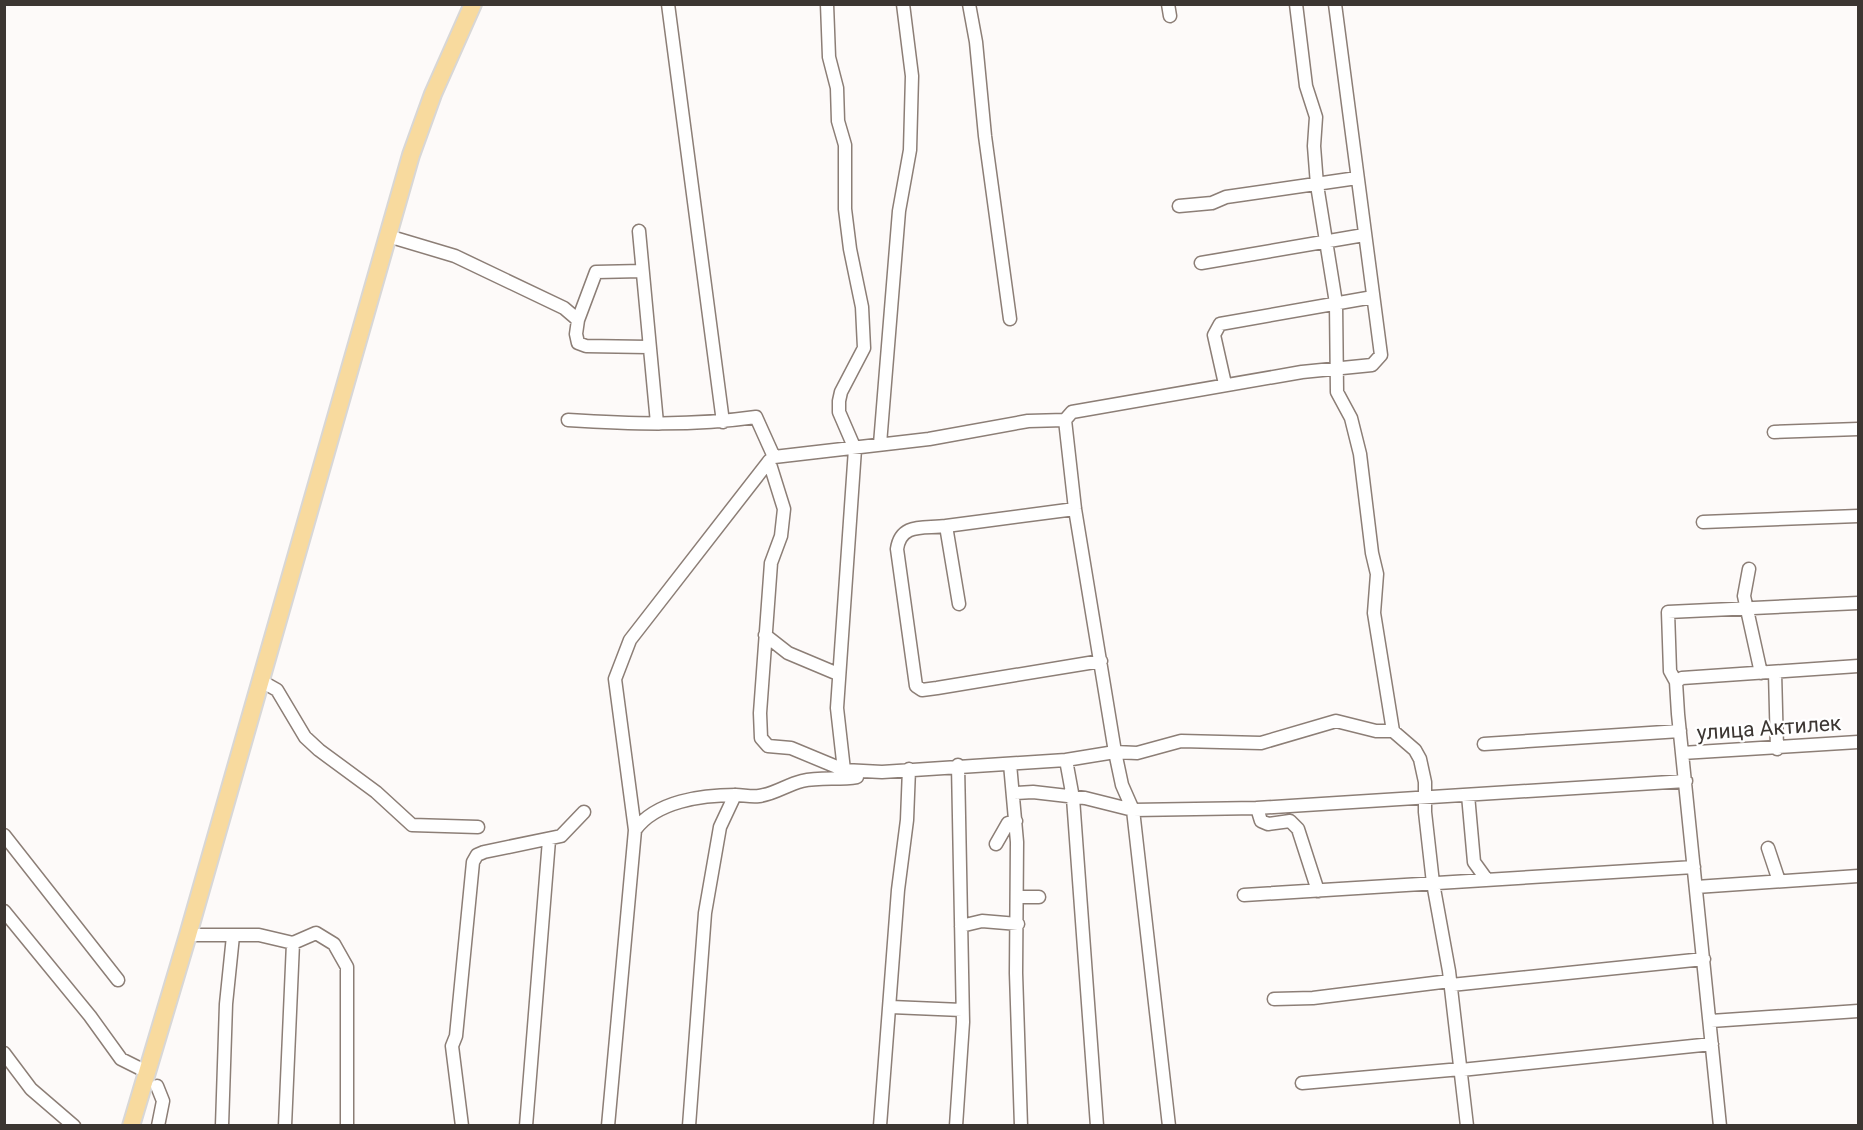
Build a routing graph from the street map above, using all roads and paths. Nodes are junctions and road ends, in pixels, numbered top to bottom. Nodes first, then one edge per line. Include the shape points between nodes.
1 (473, 4) edge
2 (668, 4) edge
3 (827, 4) edge
4 (903, 4) edge
5 (969, 4) edge
6 (1296, 4) edge
7 (1335, 4) edge
8 (1357, 178) junction
9 (1317, 185) junction
10 (1179, 206) dead end
11 (639, 231) dead end
12 (1364, 235) junction
13 (388, 236) junction
14 (1327, 242) junction
15 (1201, 263) dead end
16 (642, 271) junction
17 (1373, 297) junction
18 (1336, 303) junction
19 (1010, 319) dead end
20 (578, 320) junction
21 (648, 347) junction
22 (1334, 370) junction
23 (1225, 384) junction
24 (567, 420) dead end
25 (1065, 420) junction
26 (723, 422) junction
27 (657, 423) junction
28 (1858, 429) edge
29 (1774, 432) dead end
30 (880, 444) junction
31 (855, 449) junction
32 (772, 459) junction
33 (1075, 509) junction
34 (1858, 516) edge
35 (1703, 522) dead end
36 (946, 525) junction
37 (1749, 569) dead end
38 (1858, 603) edge
39 (959, 604) dead end
40 (1747, 609) junction
41 (765, 635) junction
42 (1101, 661) junction
43 (1858, 666) edge
44 (1775, 672) junction
45 (1761, 673) junction
46 (838, 674) junction
47 (261, 681) junction
48 (1677, 682) junction
49 (1394, 731) junction
50 (1680, 731) junction
51 (1858, 742) edge
52 (1484, 744) dead end
53 (1778, 749) junction
54 (1115, 753) junction
55 (1682, 753) junction
56 (1066, 760) junction
57 (1010, 764) junction
58 (958, 765) junction
59 (909, 769) junction
60 (844, 770) junction
61 (872, 771) junction
62 (1686, 781) junction
63 (1014, 793) junction
64 (735, 795) junction
65 (1468, 795) junction
66 (1425, 796) junction
67 (1072, 798) junction
68 (1303, 805) junction
69 (1257, 808) junction
70 (1134, 810) junction
71 (584, 812) dead end
72 (1016, 821) junction
73 (478, 827) dead end
74 (1298, 829) junction
75 (635, 830) junction
76 (4, 835) edge
77 (549, 840) junction
78 (996, 844) dead end
79 (1768, 848) dead end
80 (1695, 867) junction
81 (1858, 876) edge
82 (1487, 880) junction
83 (1779, 881) junction
84 (1433, 883) junction
85 (1696, 887) junction
86 (1318, 891) junction
87 (1244, 895) dead end
88 (1018, 897) junction
89 (1039, 897) dead end
90 (4, 911) edge
91 (1018, 924) junction
92 (961, 926) junction
93 (188, 935) junction
94 (233, 936) junction
95 (293, 943) junction
96 (1704, 958) junction
97 (118, 980) dead end
98 (1450, 983) junction
99 (1274, 999) dead end
100 (891, 1007) junction
101 (962, 1010) junction
102 (1858, 1011) edge
103 (1711, 1021) junction
104 (1712, 1044) junction
105 (4, 1053) edge
106 (1461, 1070) junction
107 (152, 1079) junction
108 (1302, 1083) dead end
109 (74, 1125) edge
110 (131, 1125) edge
111 (158, 1125) edge
112 (222, 1125) edge
113 (285, 1125) edge
114 (346, 1125) edge
115 (462, 1125) edge
116 (526, 1125) edge
117 (608, 1125) edge
118 (688, 1125) edge
119 (880, 1125) edge
120 (956, 1125) edge
121 (1020, 1125) edge
122 (1097, 1125) edge
123 (1169, 1125) edge
124 (1467, 1125) edge
125 (1720, 1125) edge

1 - 13 main road via 433,94
2 - 26 street
3 - 31 street via 829,57 845,145 845,209 862,307 864,348 839,401 839,412
4 - 30 street via 912,75 910,150 899,211
5 - 19 street
6 - 9 street via 1306,86 1316,117
7 - 8 street
8 - 9 street
8 - 12 street
9 - 10 street
9 - 14 street
11 - 16 street
12 - 14 street
12 - 17 street
13 - 20 street via 455,256 564,308
13 - 47 main road
14 - 15 street
14 - 18 street
16 - 20 street via 596,272
16 - 21 street
17 - 18 street
17 - 22 street via 1381,355 1372,365
18 - 22 street
18 - 23 street via 1220,324 1214,335
20 - 21 street via 578,343
21 - 27 street
22 - 23 street
22 - 49 street via 1336,392 1351,418 1360,454 1377,574 1374,613
23 - 25 street via 1072,412
24 - 27 street
25 - 30 street via 1028,421
25 - 33 street
26 - 27 street
26 - 32 street via 756,417
28 - 29 street
30 - 31 street
31 - 32 street
31 - 46 street
32 - 41 street via 784,509 781,536 771,563
32 - 75 street via 630,640 615,680
33 - 36 street
33 - 42 street
34 - 35 street
36 - 39 street
36 - 42 street via 905,530 899,536 897,549 916,686 922,690 937,688
37 - 40 street via 1744,589
38 - 40 street
40 - 45 street
40 - 48 street via 1668,612 1670,671
41 - 46 street via 788,653
41 - 60 street via 761,738 768,746 799,751
42 - 54 street
43 - 44 street
44 - 45 street
44 - 53 street
45 - 48 street via 1682,678
46 - 60 street via 837,708
47 - 73 street via 277,690 305,737 412,825
47 - 93 main road
48 - 50 street
49 - 54 street via 1336,722 1261,743 1181,741 1137,753
49 - 66 street via 1420,759
50 - 52 street
50 - 55 street
51 - 53 street, улица Актилек
53 - 55 street, улица Актилек
54 - 56 street
54 - 70 street via 1122,785
55 - 62 street
56 - 57 street
56 - 67 street
57 - 58 street
57 - 63 street
58 - 59 street
58 - 92 street
59 - 61 street
59 - 100 street
60 - 61 street
61 - 64 street via 849,778 802,781 766,795
62 - 65 street
62 - 80 street
63 - 67 street
63 - 72 street
64 - 75 street via 664,806
64 - 118 street via 720,828 705,913
65 - 66 street
65 - 82 street via 1474,862
66 - 68 street
66 - 84 street
67 - 70 street
67 - 122 street
68 - 69 street
68 - 74 street
69 - 70 street
69 - 74 street via 1261,821 1269,825 1290,821
70 - 123 street
71 - 77 street via 570,830
72 - 78 street via 1008,823
72 - 88 street
74 - 86 street
75 - 117 street
76 - 97 street
77 - 115 street via 484,852 473,862 459,1016 452,1046
77 - 116 street
79 - 83 street
80 - 82 street
80 - 85 street
81 - 83 street
82 - 84 street
83 - 85 street
84 - 86 street
84 - 98 street
85 - 96 street
86 - 87 street
88 - 89 street
88 - 91 street
90 - 107 street via 121,1059
91 - 92 street via 982,921
91 - 121 street
92 - 101 street
93 - 94 street
93 - 107 main road
94 - 95 street via 259,935
94 - 112 street via 226,1004
95 - 113 street
95 - 114 street via 316,933 334,944 347,967
96 - 98 street
96 - 103 street
98 - 99 street
98 - 106 street
100 - 101 street
100 - 119 street
101 - 120 street
102 - 103 street
103 - 104 street
104 - 106 street
104 - 125 street
105 - 109 street via 31,1089
106 - 108 street
106 - 124 street
107 - 110 main road
107 - 111 street via 163,1101

